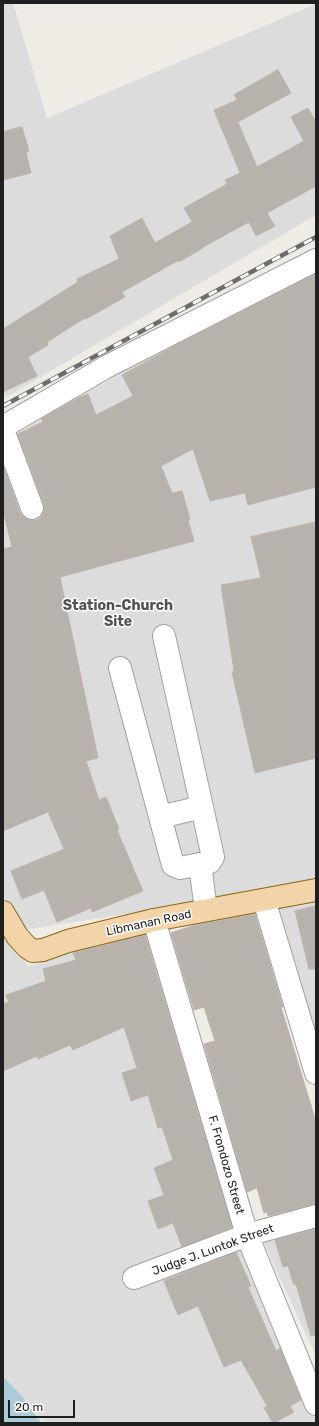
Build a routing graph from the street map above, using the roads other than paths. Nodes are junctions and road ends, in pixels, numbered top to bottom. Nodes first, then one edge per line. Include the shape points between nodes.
1 (316, 260) edge
2 (3, 427) edge
3 (3, 430) edge
4 (32, 508) dead end
5 (164, 636) dead end
6 (120, 668) dead end
7 (202, 807) junction
8 (160, 817) junction
9 (200, 864) junction
10 (316, 890) edge
11 (264, 900) junction
12 (206, 910) junction
13 (3, 912) edge
14 (154, 920) junction
15 (316, 1073) edge
16 (316, 1216) edge
17 (247, 1235) junction
18 (134, 1278) dead end
19 (316, 1404) edge

1 - 2 street via 106,367
3 - 4 street
5 - 7 street
6 - 8 street
7 - 8 street
7 - 9 street via 214,857 210,862
8 - 9 street via 173,865 180,868
9 - 12 street
10 - 11 main road, Libmanan Road
11 - 12 main road, Libmanan Road
11 - 15 street
12 - 14 main road, Libmanan Road
13 - 14 main road, Libmanan Road via 17,936 33,951
14 - 17 street, F. Frondozo Street
16 - 17 street, Judge J. Luntok Street
17 - 18 street, Judge J. Luntok Street
17 - 19 street, F. Frondozo Street

